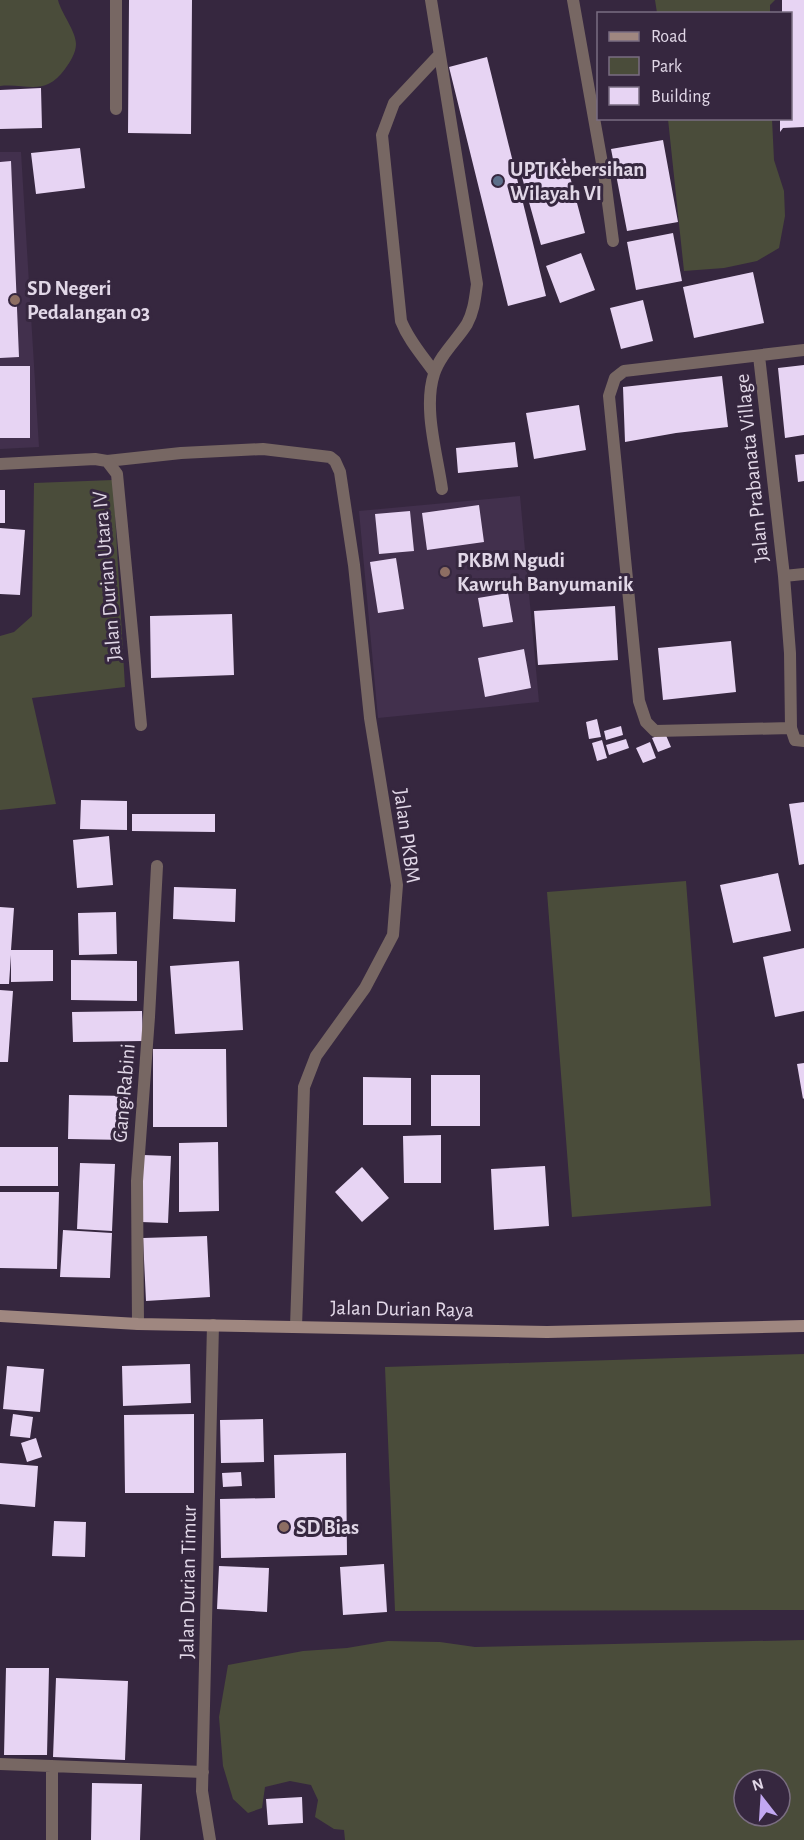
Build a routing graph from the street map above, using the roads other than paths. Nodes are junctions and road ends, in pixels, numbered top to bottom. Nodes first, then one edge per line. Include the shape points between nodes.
1 (116, 0) edge
2 (431, 0) edge
3 (573, 0) edge
4 (440, 55) junction
5 (116, 109) dead end
6 (613, 240) dead end
7 (804, 350) edge
8 (759, 356) junction
9 (434, 372) junction
10 (107, 461) junction
11 (0, 464) edge
12 (442, 489) dead end
13 (804, 574) edge
14 (784, 576) junction
15 (141, 725) dead end
16 (791, 728) junction
17 (804, 741) edge
18 (157, 866) dead end
19 (0, 1316) edge
20 (138, 1324) junction
21 (213, 1325) junction
22 (804, 1326) edge
23 (296, 1327) junction
24 (0, 1764) edge
25 (52, 1766) junction
26 (203, 1772) junction
27 (52, 1840) edge
28 (210, 1840) edge

1 - 5 street
2 - 4 street
3 - 6 street
4 - 9 street via 477,284 474,308
4 - 9 street via 394,103 382,135 401,321
7 - 8 street, Jalan Prabanata Village
8 - 14 street, Jalan Prabanata Village
8 - 16 street, Jalan Prabanata Village via 624,371 615,378 609,396 639,702 646,723 655,731
9 - 12 street via 430,411
10 - 11 street, Jalan Durian Utara IV
10 - 15 street, Jalan Durian Utara IV via 117,474
10 - 23 street, Jalan PKBM via 263,450 330,457 340,472 370,718 397,885 393,934 365,988 316,1056 304,1087
13 - 14 street, Jalan Prabanata Village
14 - 16 street, Jalan Prabanata Village
16 - 17 street via 795,740
18 - 20 street, Gang Rabini via 136,1181
19 - 20 main road, Jalan Durian Raya
20 - 21 main road, Jalan Durian Raya
21 - 23 main road, Jalan Durian Raya
21 - 26 street, Jalan Durian Timur
22 - 23 main road, Jalan Durian Raya via 547,1332
24 - 25 street
25 - 26 street
25 - 27 street
26 - 28 street, Jalan Durian Timur

